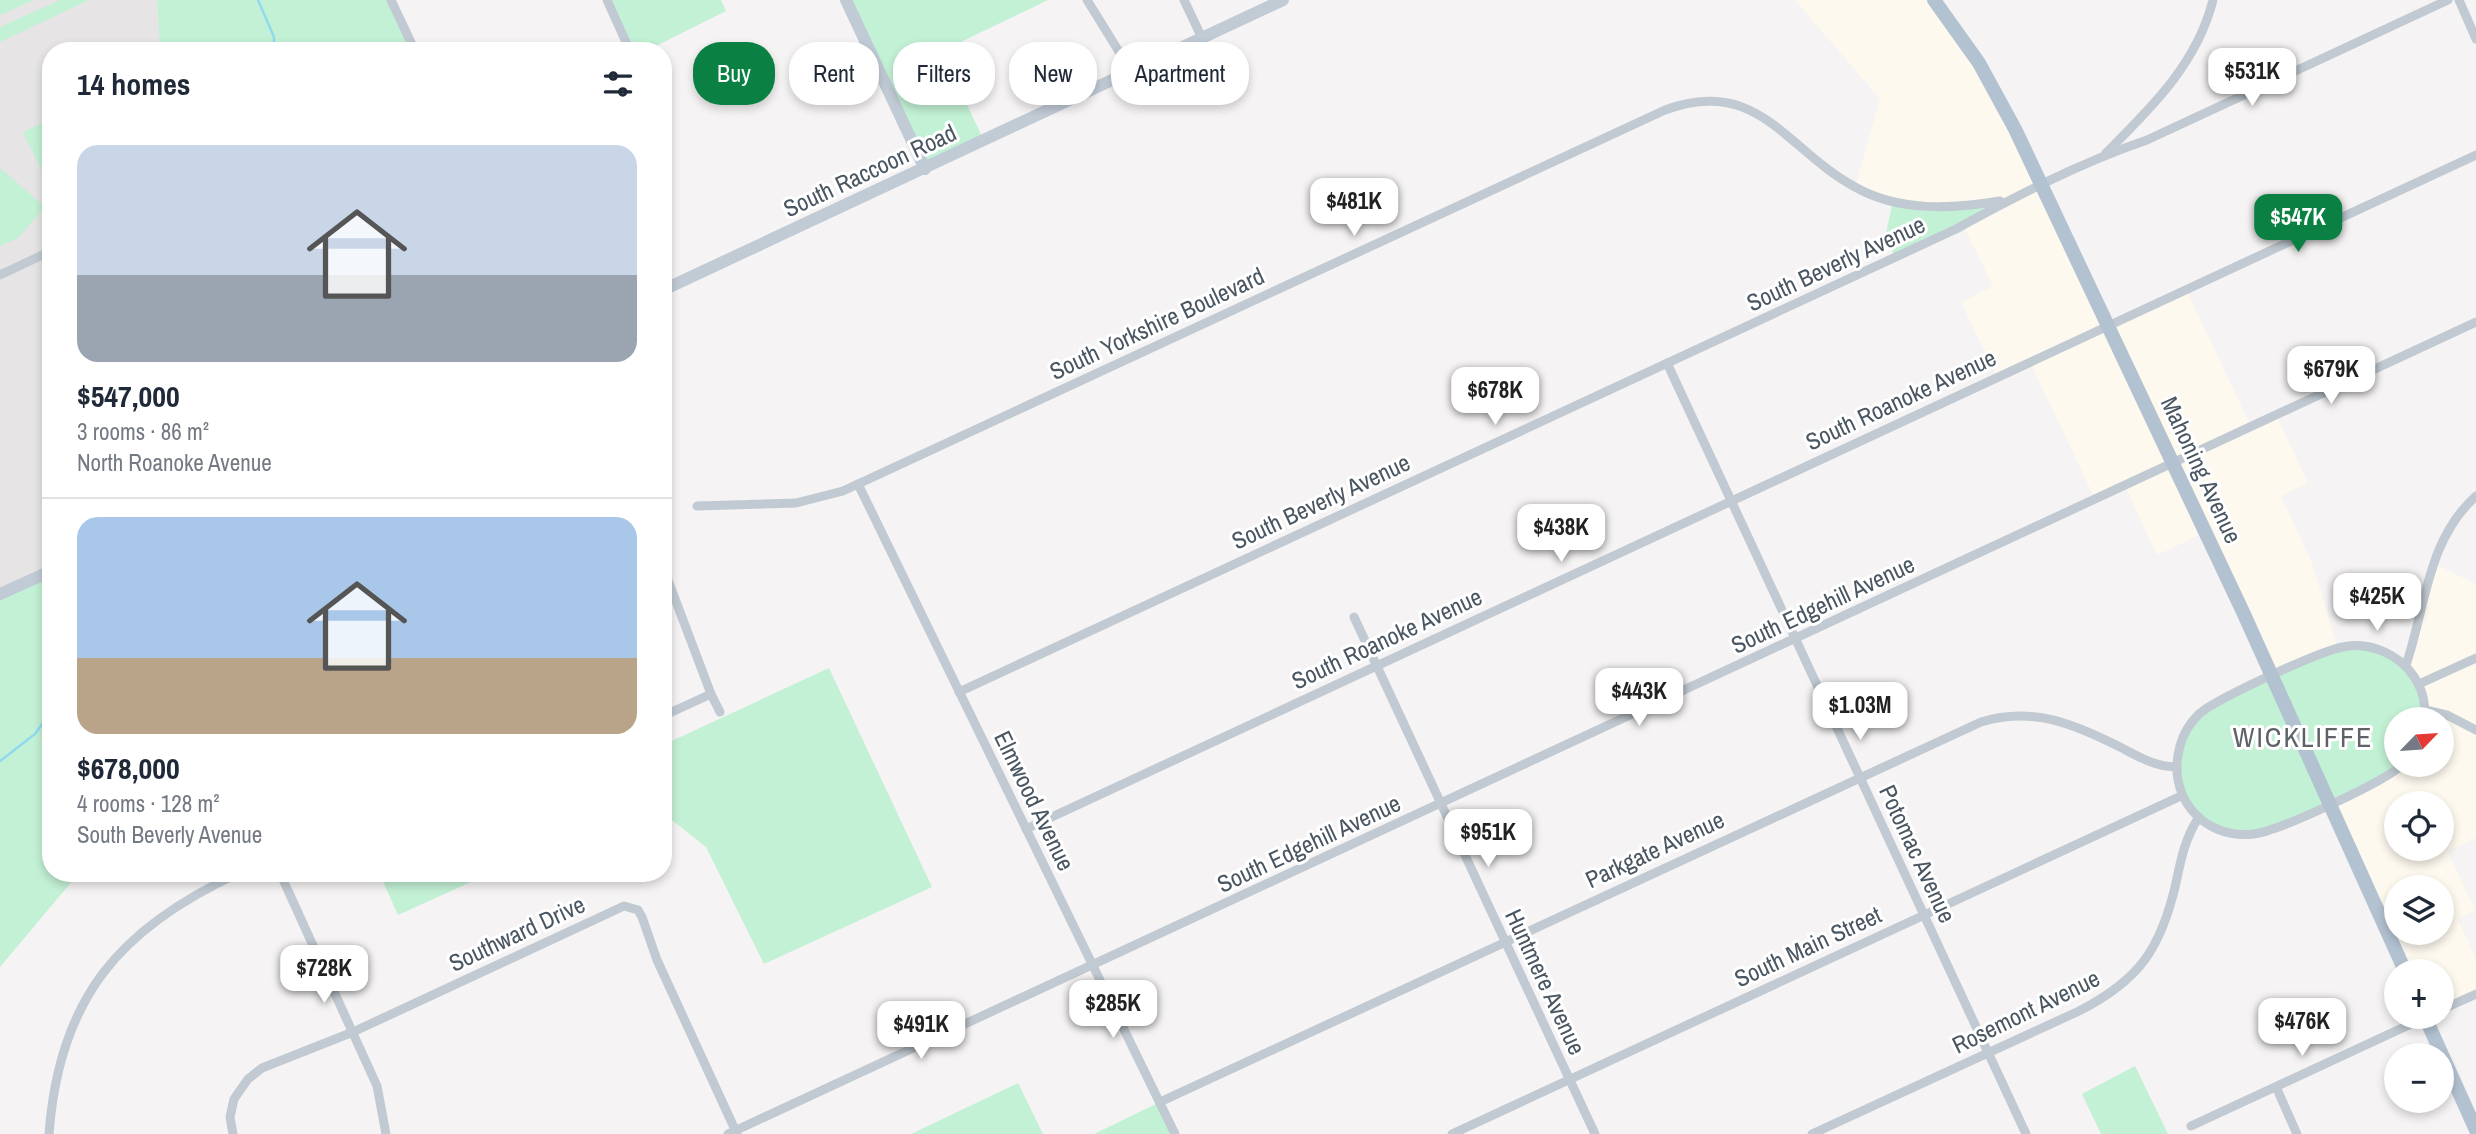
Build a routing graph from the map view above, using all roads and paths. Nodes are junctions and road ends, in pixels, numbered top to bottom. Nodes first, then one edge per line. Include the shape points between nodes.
1 (391, 0) edge
2 (607, 0) edge
3 (846, 0) edge
4 (1087, 0) edge
5 (1184, 0) edge
6 (1283, 0) edge
7 (1934, 0) edge
8 (2213, 0) edge
9 (2448, 0) edge
10 (2459, 0) edge
11 (1202, 38) junction
12 (2476, 39) edge
13 (411, 42) edge
14 (626, 42) edge
15 (1113, 42) edge
16 (1193, 42) edge
17 (1111, 81) edge
18 (2105, 154) junction
19 (2476, 155) edge
20 (925, 169) junction
21 (2041, 184) junction
22 (2006, 200) junction
23 (42, 255) edge
24 (0, 275) edge
25 (672, 286) edge
26 (2476, 323) edge
27 (2108, 326) junction
28 (1667, 363) junction
29 (2173, 463) junction
30 (858, 484) junction
31 (2476, 496) edge
32 (1732, 501) junction
33 (696, 506) dead end
34 (42, 575) edge
35 (672, 591) edge
36 (0, 594) edge
37 (1354, 617) dead end
38 (1796, 638) junction
39 (2476, 658) edge
40 (2406, 665) junction
41 (1376, 666) junction
42 (2272, 677) junction
43 (2419, 684) junction
44 (959, 692) junction
45 (710, 694) junction
46 (2424, 707) edge
47 (672, 712) edge
48 (720, 712) dead end
49 (2454, 719) edge
50 (2476, 730) edge
51 (2175, 767) junction
52 (1860, 776) junction
53 (2384, 777) edge
54 (2181, 796) junction
55 (2329, 803) junction
56 (1441, 804) junction
57 (2199, 817) junction
58 (1026, 829) junction
59 (221, 882) edge
60 (285, 882) edge
61 (1924, 915) junction
62 (1505, 942) junction
63 (2399, 959) edge
64 (1093, 965) junction
65 (2476, 994) edge
66 (2454, 1004) edge
67 (2399, 1029) edge
68 (2430, 1029) edge
69 (353, 1032) junction
70 (1988, 1053) junction
71 (1569, 1079) junction
72 (2276, 1087) junction
73 (1160, 1102) junction
74 (2191, 1126) dead end
75 (2476, 1130) edge
76 (734, 1133) edge
77 (49, 1134) edge
78 (233, 1134) edge
79 (386, 1134) edge
80 (1175, 1134) edge
81 (1452, 1134) edge
82 (1595, 1134) edge
83 (1812, 1134) edge
84 (2025, 1134) edge
85 (2297, 1134) edge

1 - 13 street
2 - 14 street
3 - 20 street
4 - 15 street
5 - 11 street
6 - 11 street, South Raccoon Road
7 - 21 main road, Mahoning Avenue via 1998,95
8 - 18 street via 2200,38 2178,75
9 - 18 street via 2147,140
10 - 12 street
11 - 16 street, South Raccoon Road
17 - 20 street, South Raccoon Road
18 - 21 street, South Beverly Avenue
19 - 27 street, South Roanoke Avenue
20 - 25 street, South Raccoon Road
21 - 22 street, South Beverly Avenue
21 - 27 main road, Mahoning Avenue
22 - 28 street, South Beverly Avenue via 1956,229
22 - 30 street, South Yorkshire Boulevard via 1936,207 1884,199 1847,183 1757,113 1719,101 1682,104
23 - 24 street
26 - 29 street, South Edgehill Avenue
27 - 29 main road, Mahoning Avenue
27 - 32 street, South Roanoke Avenue
28 - 32 street, Potomac Avenue
28 - 44 street, South Beverly Avenue
29 - 38 street, South Edgehill Avenue
29 - 42 main road, Mahoning Avenue
30 - 33 street, South Yorkshire Boulevard via 796,503
30 - 44 street, Elmwood Avenue
31 - 40 street via 2440,543
32 - 38 street, Potomac Avenue
32 - 41 street, South Roanoke Avenue
34 - 36 street
35 - 45 street
37 - 41 street, Huntmere Avenue
38 - 52 street, Potomac Avenue
38 - 56 street, South Edgehill Avenue
39 - 43 street
40 - 42 street via 2376,649 2349,645
40 - 43 street
41 - 56 street, Huntmere Avenue
41 - 58 street, South Roanoke Avenue
42 - 51 street via 2199,714 2182,740
42 - 55 main road, Mahoning Avenue
43 - 46 street
44 - 58 street, Elmwood Avenue
45 - 47 street
45 - 48 street
49 - 50 street
51 - 52 street, Parkgate Avenue via 2153,764 2059,719 2018,715 1981,722
51 - 54 street
52 - 61 street, Potomac Avenue
52 - 62 street, Parkgate Avenue
53 - 55 street
54 - 57 street
54 - 61 street, South Main Street
55 - 57 street via 2253,834 2229,832
55 - 63 main road, Mahoning Avenue
56 - 62 street, Huntmere Avenue
56 - 64 street, South Edgehill Avenue
57 - 70 street, Rosemont Avenue via 2187,835 2164,929 2135,974 2103,999
58 - 64 street, Elmwood Avenue
59 - 77 street via 159,916 107,968 67,1036 51,1100
60 - 69 street
61 - 70 street, Potomac Avenue
61 - 71 street, South Main Street
62 - 71 street, Huntmere Avenue
62 - 73 street, Parkgate Avenue
64 - 73 street, Elmwood Avenue
64 - 76 street, South Edgehill Avenue
65 - 66 street
67 - 72 street
68 - 75 main road
69 - 76 street, Southward Drive via 589,924 612,909 632,907 642,917
69 - 78 street, Southward Drive via 256,1072 234,1099
69 - 79 street via 377,1086
70 - 83 street, Rosemont Avenue
70 - 84 street, Potomac Avenue
71 - 81 street, South Main Street
71 - 82 street, Huntmere Avenue
72 - 74 street
72 - 85 street
73 - 80 street, Elmwood Avenue

